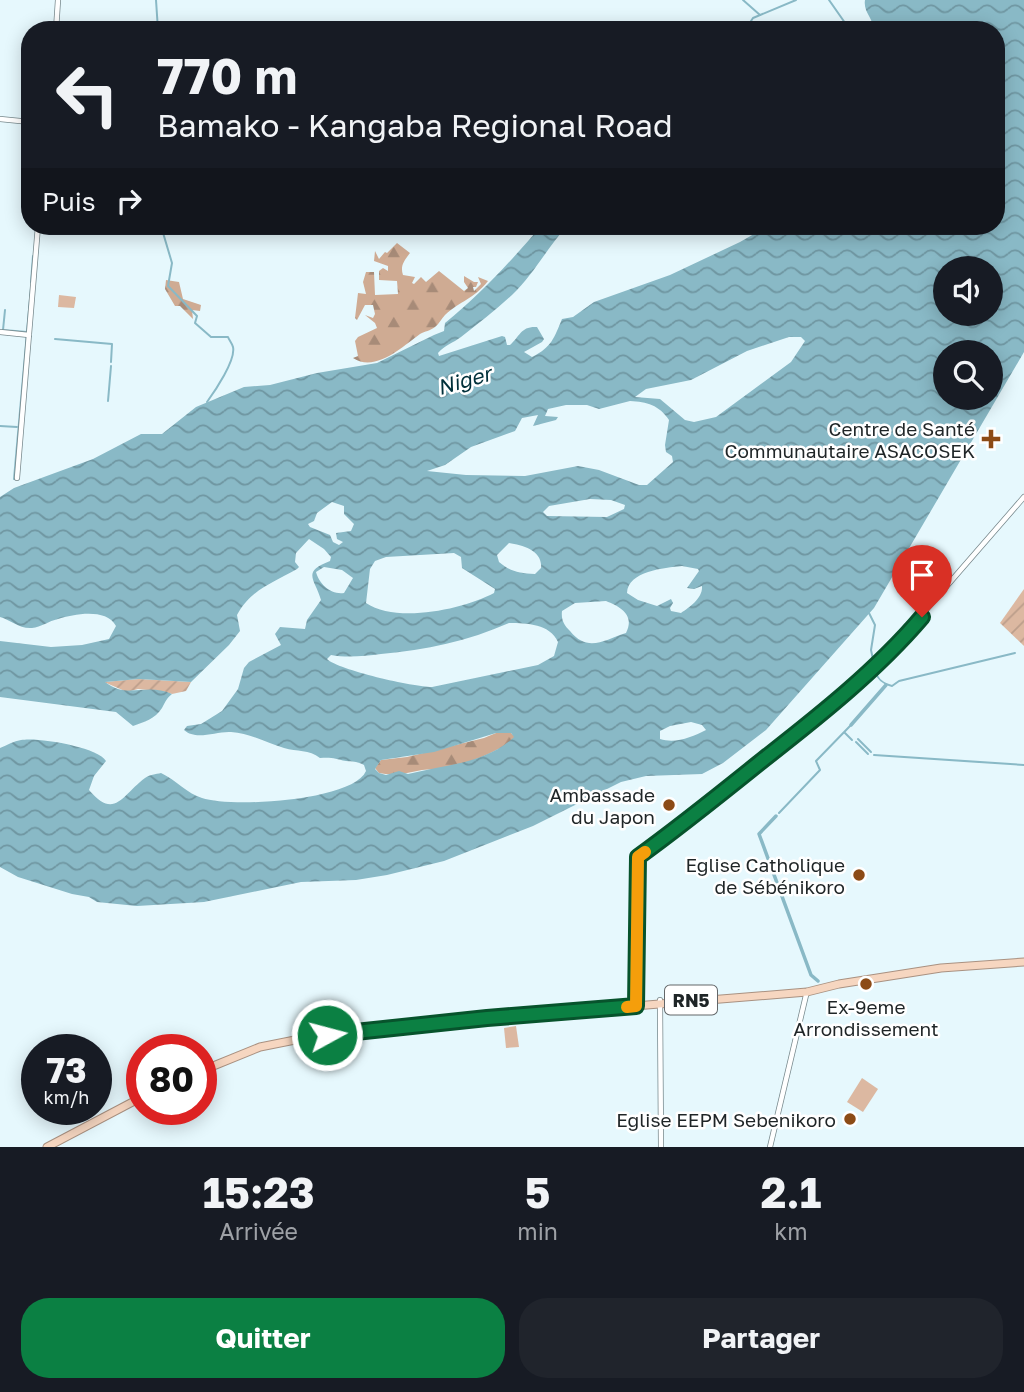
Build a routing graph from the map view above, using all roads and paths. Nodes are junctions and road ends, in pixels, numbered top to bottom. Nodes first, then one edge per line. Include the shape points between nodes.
1 (58, 0) edge
2 (57, 21) edge
3 (0, 119) edge
4 (21, 121) edge
5 (37, 235) edge
6 (0, 332) edge
7 (29, 335) junction
8 (17, 478) dead end
9 (1024, 497) edge
10 (1024, 961) edge
11 (807, 990) junction
12 (660, 1002) junction
13 (636, 1004) junction
14 (217, 1063) edge
15 (126, 1107) edge
16 (49, 1147) edge
17 (661, 1147) edge
18 (770, 1147) edge

1 - 2 street
3 - 4 street
5 - 7 street
6 - 7 street
7 - 8 street
9 - 13 street via 877,664 638,857
10 - 11 highway, RN5 via 941,968
11 - 12 highway, RN5
11 - 18 street
12 - 13 highway, RN5
12 - 17 street
13 - 14 highway, RN5 via 305,1038 260,1047
15 - 16 highway

